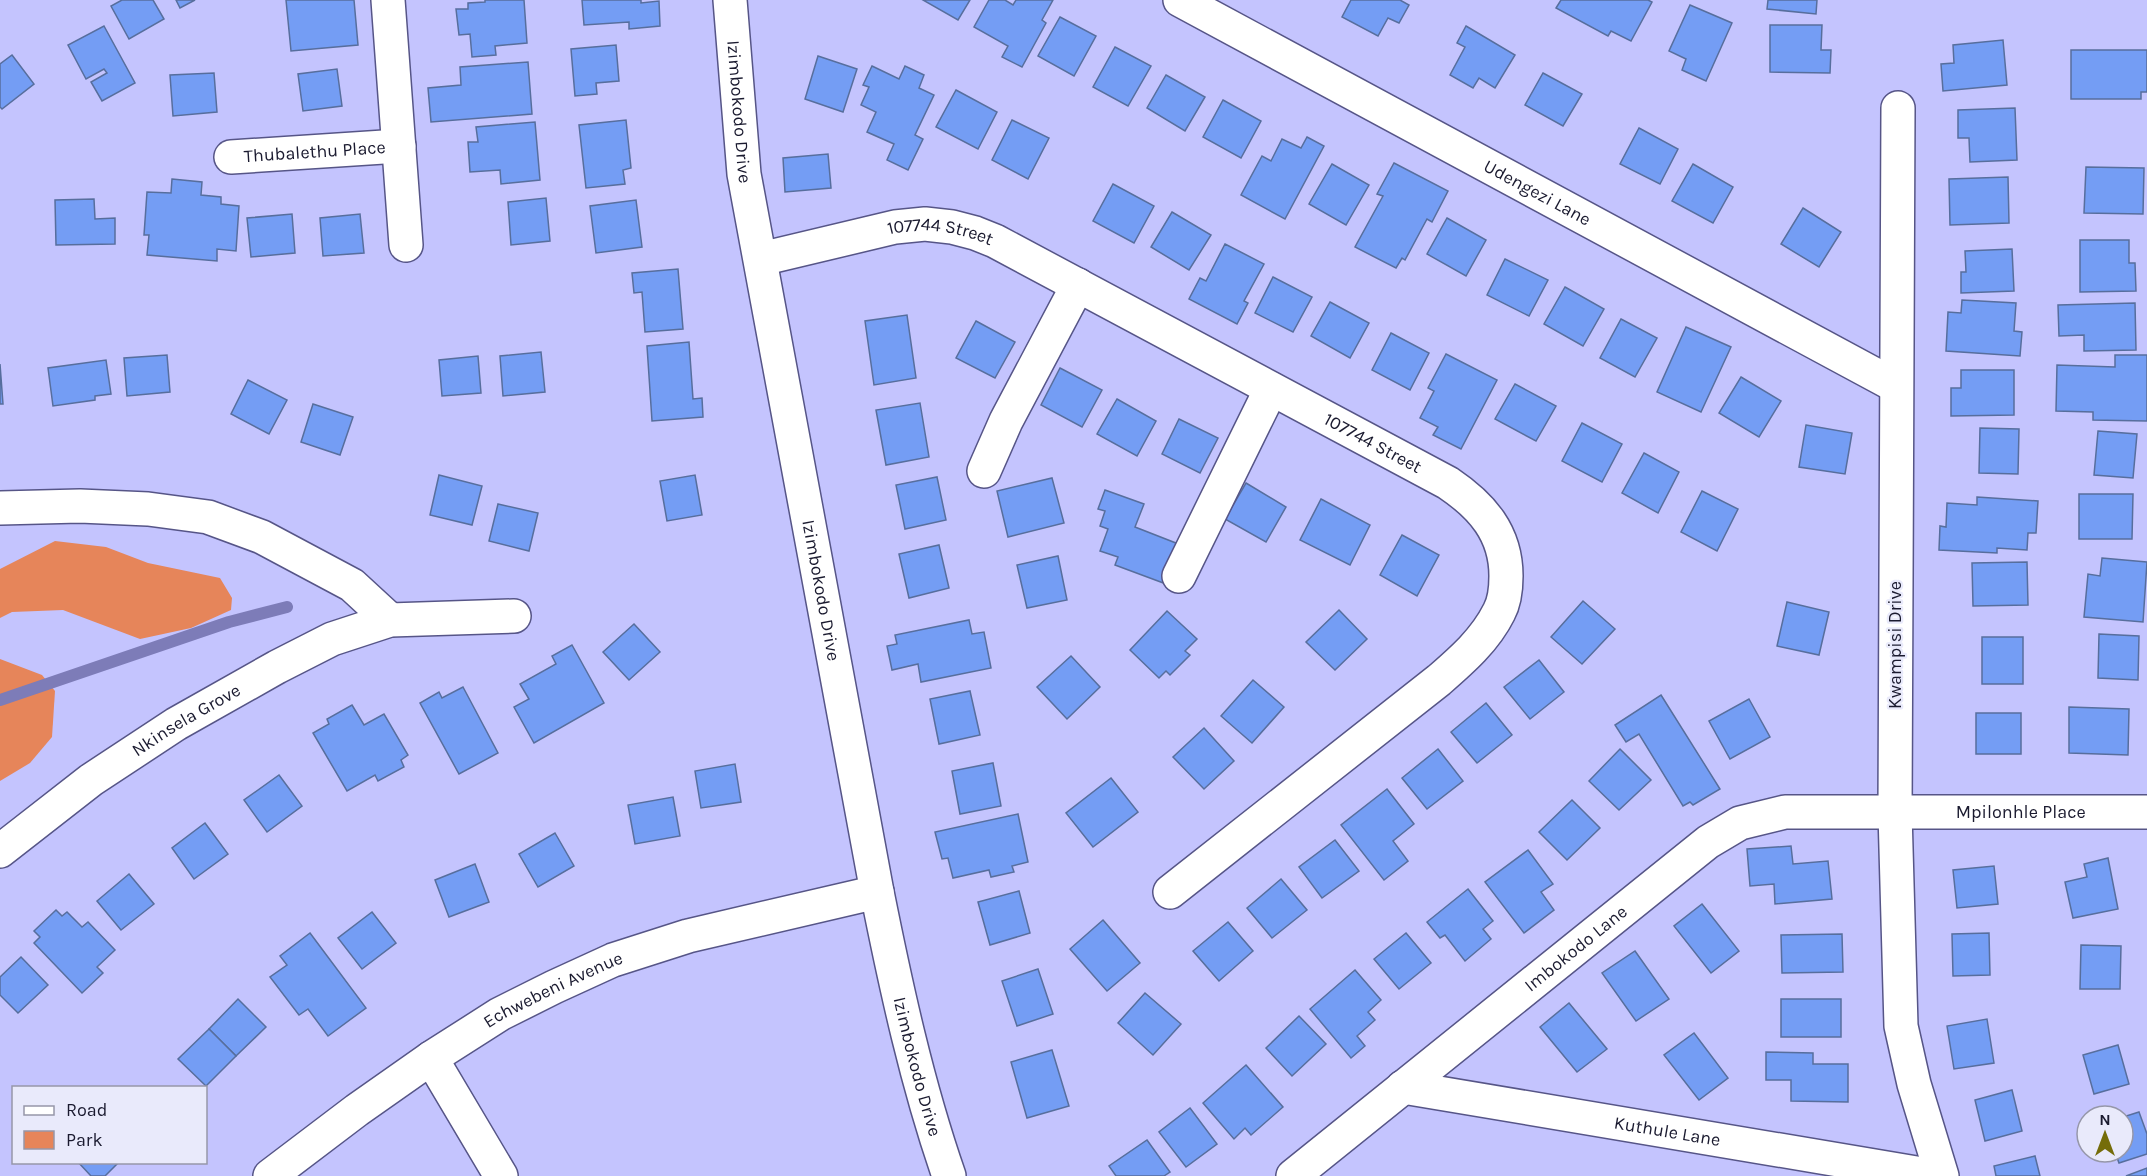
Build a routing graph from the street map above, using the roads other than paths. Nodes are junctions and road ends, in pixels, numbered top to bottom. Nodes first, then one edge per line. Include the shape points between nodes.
1 (388, 0) edge
2 (730, 0) edge
3 (1180, 0) edge
4 (1898, 108) dead end
5 (399, 146) junction
6 (231, 157) dead end
7 (406, 245) dead end
8 (760, 259) junction
9 (1078, 285) junction
10 (1896, 386) junction
11 (1272, 389) junction
12 (984, 471) dead end
13 (0, 508) edge
14 (1179, 576) dead end
15 (514, 616) dead end
16 (390, 620) junction
17 (2147, 812) edge
18 (1895, 813) junction
19 (0, 851) edge
20 (877, 892) junction
21 (1170, 892) dead end
22 (431, 1058) junction
23 (1403, 1087) junction
24 (270, 1176) edge
25 (501, 1176) edge
26 (949, 1176) edge
27 (1293, 1176) edge
28 (1934, 1176) edge
29 (1942, 1176) edge

1 - 5 street, Thubalethu Place
2 - 8 street, Izimbokodo Drive via 744,174
3 - 10 street, Udengezi Lane
4 - 10 street, Kwampisi Drive
5 - 6 street, Thubalethu Place
5 - 7 street, Thubalethu Place
8 - 9 street, 107744 Street via 895,227 925,224 951,227 996,241
8 - 20 street, Izimbokodo Drive
9 - 11 street, 107744 Street
9 - 12 street
10 - 18 street, Kwampisi Drive
11 - 14 street
11 - 21 street, 107744 Street via 1469,497 1485,514 1502,548 1506,588 1501,610 1468,655
13 - 16 street via 80,506 208,517 262,537 342,579
15 - 16 street, Nkinsela Grove
16 - 19 street, Nkinsela Grove via 332,639 176,724 90,780
17 - 18 street, Mpilonhle Place
18 - 23 street, Imbokodo Lane via 1785,813 1740,823 1708,842
18 - 29 street, Kwampisi Drive via 1901,1026
20 - 22 street, Echwebeni Avenue via 688,936 613,960 500,1014
20 - 26 street, Izimbokodo Drive via 930,1120
22 - 24 street, Echwebeni Avenue
22 - 25 street
23 - 27 street, Imbokodo Lane
23 - 28 street, Kuthule Lane

